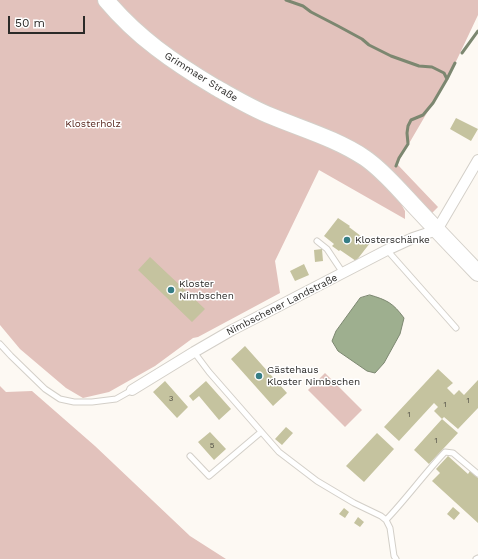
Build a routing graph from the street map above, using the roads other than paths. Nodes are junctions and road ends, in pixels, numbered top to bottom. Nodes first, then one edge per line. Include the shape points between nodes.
1 (106, 0) edge
2 (478, 160) edge
3 (437, 230) junction
4 (317, 241) dead end
5 (388, 250) junction
6 (343, 273) junction
7 (478, 273) edge
8 (456, 328) dead end
9 (0, 344) edge
10 (194, 352) junction
11 (132, 390) joint
12 (261, 432) junction
13 (190, 456) dead end
14 (478, 474) edge
15 (386, 520) junction
16 (393, 558) edge

1 - 3 main road, Grimmaer Straße via 118,15 161,52 237,100 269,116 347,147 366,158
2 - 3 street
3 - 5 street, Nimbschener Landstraße
3 - 7 main road
4 - 6 lane via 327,249
5 - 6 street, Nimbschener Landstraße
5 - 8 lane
6 - 10 street, Nimbschener Landstraße
9 - 11 lane via 45,389 60,399 92,402 116,398
10 - 11 street, Nimbschener Landstraße
10 - 12 lane
12 - 13 lane via 208,476
12 - 15 lane via 279,452 317,481
14 - 15 lane via 453,453 445,452
15 - 16 lane via 390,528

